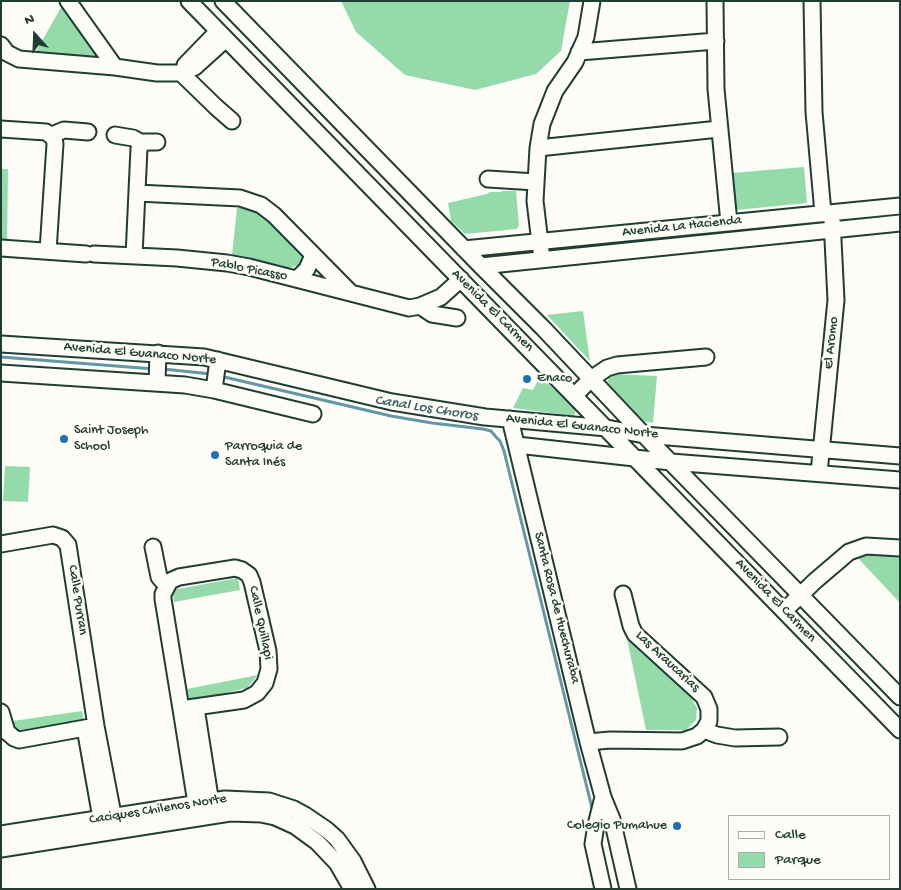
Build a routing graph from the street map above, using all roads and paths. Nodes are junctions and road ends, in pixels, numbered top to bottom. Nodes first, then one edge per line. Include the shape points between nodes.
1 (68, 1) edge
2 (189, 1) edge
3 (223, 1) edge
4 (592, 1) edge
5 (715, 1) edge
6 (812, 1) edge
7 (222, 35) junction
8 (716, 41) junction
9 (1, 45) edge
10 (579, 52) junction
11 (115, 67) junction
12 (181, 73) junction
13 (232, 121) dead end
14 (1, 129) edge
15 (719, 129) junction
16 (88, 132) dead end
17 (114, 135) dead end
18 (52, 136) junction
19 (158, 142) dead end
20 (142, 143) junction
21 (538, 148) junction
22 (488, 180) dead end
23 (536, 182) junction
24 (137, 193) junction
25 (900, 206) edge
26 (871, 209) junction
27 (827, 213) junction
28 (729, 222) junction
29 (900, 223) edge
30 (873, 226) junction
31 (832, 230) junction
32 (541, 241) junction
33 (1, 248) edge
34 (464, 249) junction
35 (48, 251) junction
36 (313, 255) junction
37 (134, 256) junction
38 (541, 260) junction
39 (481, 266) junction
40 (457, 276) junction
41 (298, 279) junction
42 (350, 292) junction
43 (424, 304) junction
44 (457, 318) dead end
45 (543, 328) junction
46 (1, 344) edge
47 (526, 345) junction
48 (706, 357) dead end
49 (158, 369) junction
50 (1, 373) edge
51 (216, 375) junction
52 (591, 379) junction
53 (575, 395) junction
54 (313, 414) dead end
55 (510, 419) junction
56 (607, 428) junction
57 (644, 435) junction
58 (754, 444) junction
59 (517, 445) junction
60 (822, 450) junction
61 (900, 456) edge
62 (636, 458) junction
63 (671, 462) junction
64 (752, 468) junction
65 (819, 473) junction
66 (900, 480) edge
67 (1, 544) edge
68 (153, 547) dead end
69 (900, 548) edge
70 (166, 586) junction
71 (622, 594) dead end
72 (800, 594) junction
73 (785, 610) junction
74 (900, 697) edge
75 (188, 708) junction
76 (1, 712) edge
77 (91, 727) junction
78 (704, 730) junction
79 (900, 730) edge
80 (779, 737) dead end
81 (5, 739) edge
82 (588, 742) junction
83 (603, 797) junction
84 (207, 806) junction
85 (110, 822) junction
86 (1, 834) edge
87 (1, 849) edge
88 (594, 853) junction
89 (620, 854) junction
90 (347, 865) junction
91 (352, 889) edge
92 (367, 889) edge
93 (603, 889) edge
94 (628, 889) edge

1 - 11 street
2 - 7 street, Avenida El Carmen
3 - 34 street, Avenida El Carmen
4 - 10 street via 586,37
5 - 8 street
6 - 27 street, El Aromo via 814,112
7 - 12 street via 195,67
7 - 40 street, Avenida El Carmen
8 - 10 street
8 - 15 street
9 - 11 street via 19,58
10 - 21 street via 550,102
11 - 12 street
12 - 13 street
14 - 18 street via 46,132
15 - 21 street
15 - 28 street
16 - 18 street via 64,130
17 - 20 street
18 - 35 street via 55,144
19 - 20 street
20 - 24 street
21 - 23 street
22 - 23 street
23 - 32 street via 535,201
24 - 36 street via 234,198 253,202 268,210
24 - 37 street
25 - 26 street, Avenida La Hacienda
26 - 27 street, Avenida La Hacienda
26 - 30 street
27 - 28 street, Avenida La Hacienda
27 - 31 street, El Aromo
28 - 32 street, Avenida La Hacienda
29 - 30 street, Avenida La Hacienda
30 - 31 street, Avenida La Hacienda
31 - 38 street, Avenida La Hacienda
31 - 60 street, El Aromo via 836,300
32 - 34 street, Avenida La Hacienda
32 - 38 street
33 - 35 street, Pablo Picasso
34 - 39 street, Avenida El Carmen
35 - 37 street, Pablo Picasso
36 - 41 street
36 - 42 street
37 - 41 street, Pablo Picasso via 227,263
38 - 39 street, Avenida La Hacienda
39 - 45 street, Avenida El Carmen
40 - 43 street via 438,288
40 - 47 street, Avenida El Carmen
41 - 42 street, Pablo Picasso
42 - 43 street, Pablo Picasso via 401,307
43 - 44 street via 432,314
45 - 47 street via 531,333
45 - 52 street, Avenida El Carmen
46 - 49 street, Avenida El Guanaco Norte
47 - 53 street, Avenida El Carmen
48 - 52 street via 617,365
49 - 50 street, Avenida El Guanaco Norte
49 - 51 street, Avenida El Guanaco Norte
49 - 51 street, Avenida El Guanaco Norte via 185,385
51 - 54 street, Avenida El Guanaco Norte
51 - 55 street, Avenida El Guanaco Norte
52 - 53 street
52 - 57 street, Avenida El Carmen
53 - 56 street, Avenida El Carmen
55 - 56 street, Avenida El Guanaco Norte
55 - 59 street, Santa Rosa de Huechuraba
56 - 57 street, Avenida El Guanaco Norte
56 - 62 street, Avenida El Carmen
57 - 58 street, Avenida El Guanaco Norte
57 - 63 street, Avenida El Carmen
58 - 60 street, Avenida El Guanaco Norte
58 - 64 street
59 - 62 street, Avenida El Guanaco Norte
59 - 82 street, Santa Rosa de Huechuraba
60 - 61 street, Avenida El Guanaco Norte
60 - 65 street, El Aromo
62 - 63 street, Avenida El Guanaco Norte
62 - 73 street, Avenida El Carmen
63 - 64 street, Avenida El Guanaco Norte
63 - 72 street, Avenida El Carmen
64 - 65 street, Avenida El Guanaco Norte
65 - 66 street, Avenida El Guanaco Norte
67 - 77 street, Calle Purran via 53,535 68,545
68 - 70 street via 159,577
69 - 72 street via 866,546 848,552
70 - 75 street via 163,599
70 - 75 street, Calle Quillapi via 179,576 235,568 242,570 251,578 263,626 269,660 261,688 244,700
71 - 78 street, Las Araucarias via 635,634 704,697 709,721
72 - 73 street
72 - 74 street, Avenida El Carmen
73 - 79 street, Avenida El Carmen
75 - 84 street
76 - 81 street
77 - 81 street via 24,740
77 - 85 street, Calle Purran
78 - 80 street via 736,738
78 - 82 street via 682,741
82 - 83 street, Santa Rosa de Huechuraba
83 - 88 street, Santa Rosa de Huechuraba via 592,844
83 - 89 street, Santa Rosa de Huechuraba
84 - 85 street, Caciques Chilenos Norte
84 - 85 street, Caciques Chilenos Norte
84 - 90 street, Caciques Chilenos Norte via 234,798 257,799 294,809 327,830 341,844
85 - 86 street, Caciques Chilenos Norte
85 - 87 street, Caciques Chilenos Norte
88 - 89 street via 607,845
88 - 93 street, Santa Rosa de Huechuraba
89 - 94 street, Santa Rosa de Huechuraba
90 - 91 street, Caciques Chilenos Norte
90 - 92 street, Caciques Chilenos Norte

